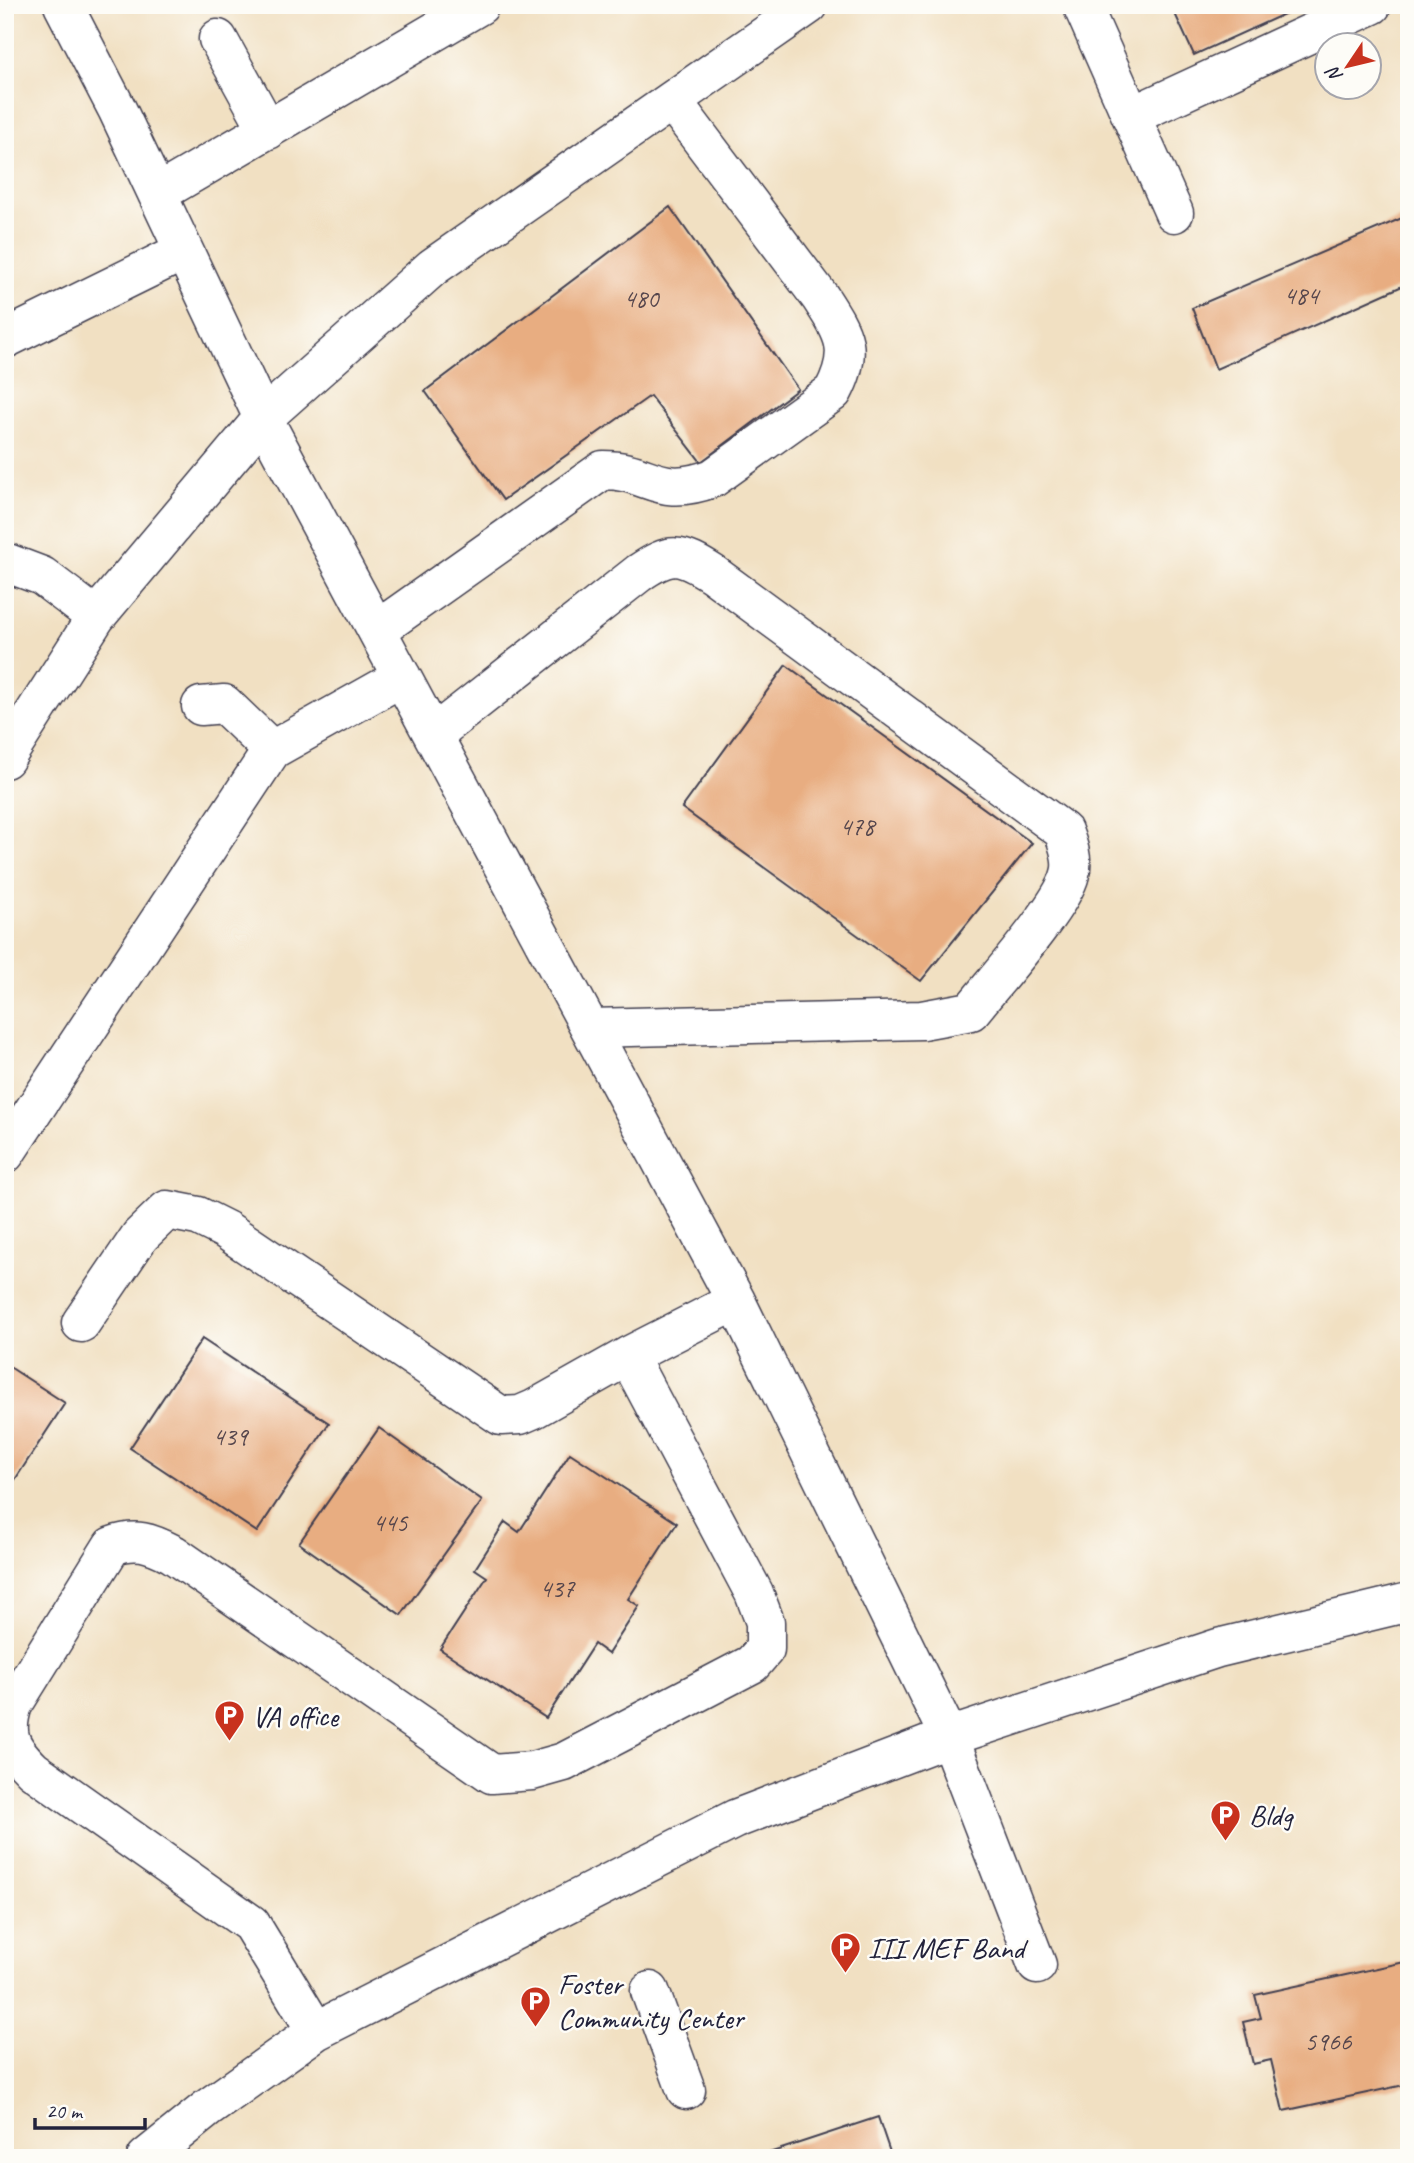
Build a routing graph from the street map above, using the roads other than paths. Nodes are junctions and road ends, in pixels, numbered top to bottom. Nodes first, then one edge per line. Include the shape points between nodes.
1 (63, 5) edge
2 (480, 5) edge
3 (809, 5) edge
4 (1082, 5) edge
5 (1371, 5) edge
6 (218, 39) dead end
7 (673, 102) junction
8 (1130, 116) junction
9 (268, 130) junction
10 (157, 194) junction
11 (1174, 213) dead end
12 (184, 251) junction
13 (5, 339) edge
14 (264, 418) junction
15 (5, 562) edge
16 (96, 617) junction
17 (377, 630) junction
18 (402, 677) junction
19 (201, 706) dead end
20 (433, 735) junction
21 (272, 750) junction
22 (5, 759) edge
23 (590, 1028) junction
24 (7, 1147) edge
25 (736, 1301) junction
26 (81, 1323) dead end
27 (628, 1356) junction
28 (1409, 1602) edge
29 (949, 1737) junction
30 (1037, 1965) dead end
31 (650, 1991) dead end
32 (316, 2031) junction
33 (686, 2090) dead end
34 (146, 2158) edge

1 - 10 lane
2 - 9 lane
3 - 7 lane
4 - 8 lane
5 - 8 lane
6 - 9 lane
7 - 14 lane via 433,267
7 - 17 lane via 838,326 847,348 844,372 833,392 713,478 692,486 676,488 646,482 624,470 603,470
8 - 11 lane
9 - 10 lane
10 - 12 lane
12 - 13 lane
12 - 14 lane
14 - 16 lane
14 - 17 lane
15 - 16 lane via 43,576
16 - 22 lane
17 - 18 lane
18 - 20 lane
18 - 21 lane
19 - 21 lane via 224,704
20 - 23 lane
20 - 23 lane via 639,573 659,559 675,555 713,574 1063,831 1070,848 1071,873 1060,896 971,1011 922,1020
21 - 24 lane
23 - 25 lane
25 - 27 lane
25 - 29 lane
26 - 27 lane via 140,1236 167,1210 198,1216 226,1230 501,1416 534,1409
27 - 32 lane via 754,1593 765,1622 765,1649 751,1664 564,1762 532,1771 492,1774 173,1553 148,1541 129,1539 112,1546 13,1705 7,1724 14,1751 33,1770 251,1924
28 - 29 lane via 1218,1648
29 - 30 lane
29 - 32 lane via 734,1819
31 - 33 lane
32 - 34 lane

